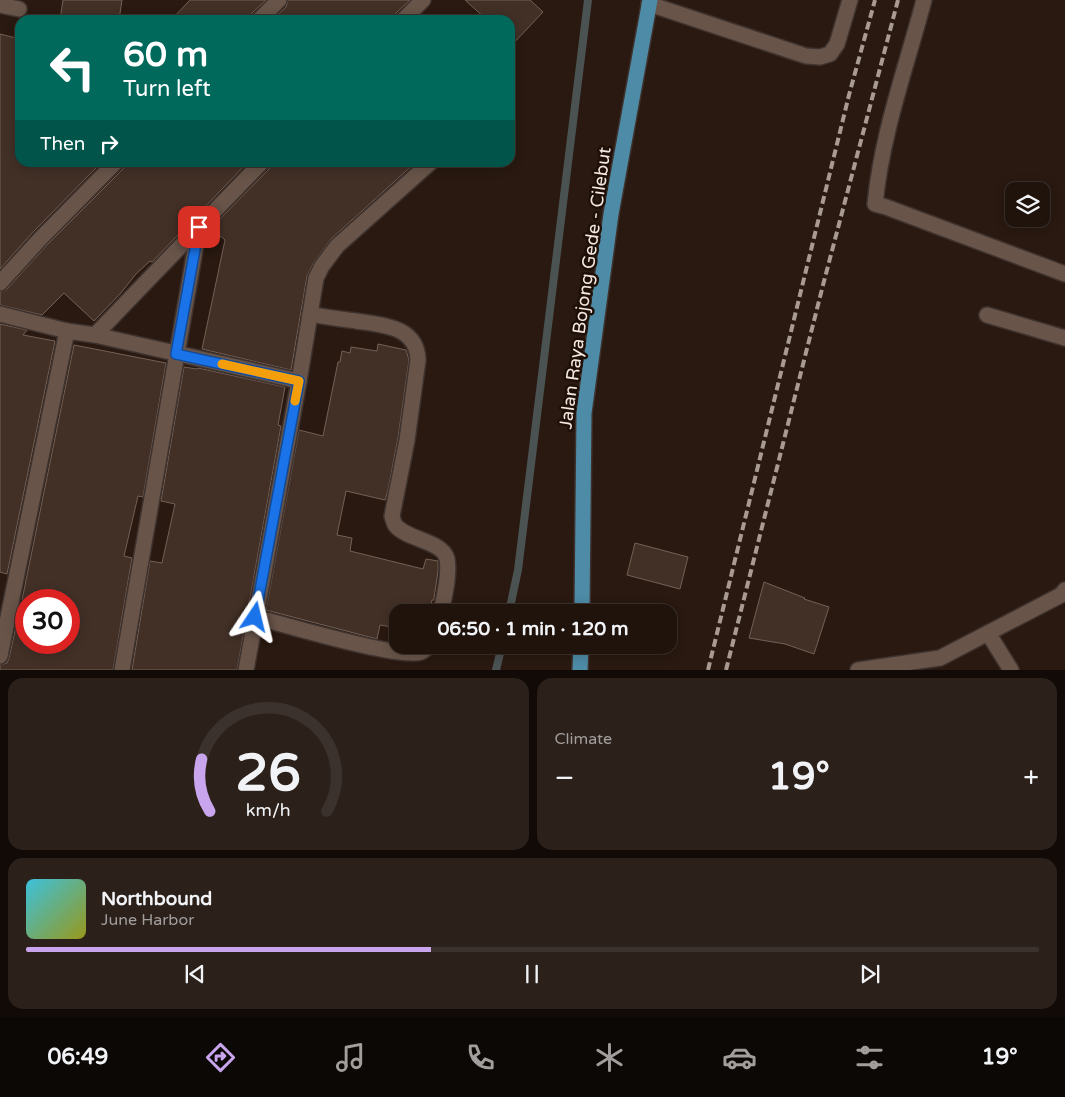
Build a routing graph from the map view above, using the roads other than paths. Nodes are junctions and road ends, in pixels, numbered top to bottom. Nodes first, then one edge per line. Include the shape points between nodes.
1 (279, 0) edge
2 (423, 0) edge
3 (850, 0) edge
4 (924, 0) edge
5 (649, 2) edge
6 (0, 5) edge
7 (19, 9) dead end
8 (264, 15) edge
9 (410, 15) edge
10 (111, 167) edge
11 (257, 167) edge
12 (425, 167) edge
13 (199, 227) junction
14 (1065, 274) edge
15 (0, 283) edge
16 (0, 314) edge
17 (310, 314) junction
18 (987, 315) dead end
19 (66, 330) junction
20 (94, 335) junction
21 (1065, 338) edge
22 (176, 354) junction
23 (299, 381) junction
24 (1065, 590) edge
25 (442, 604) edge
26 (582, 604) edge
27 (255, 617) junction
28 (988, 633) junction
29 (389, 651) edge
30 (581, 654) edge
31 (0, 656) edge
32 (1012, 669) edge
33 (122, 670) edge
34 (246, 670) edge
35 (580, 670) edge
36 (858, 670) edge

1 - 8 street
2 - 9 street
3 - 5 street via 837,44 830,54 820,57 806,56
4 - 14 street via 894,102 878,170 875,204
5 - 26 main road, Jalan Raya Bojong Gede - Cilebut via 611,214 584,414
6 - 7 street
10 - 15 street
11 - 13 street
12 - 17 street via 337,246 316,278
13 - 20 street
13 - 22 street
16 - 19 street
17 - 23 street
17 - 25 street via 391,327 407,336 418,351 407,440 392,516 395,526 408,536 441,549 447,558 447,586
18 - 21 street
19 - 20 street
19 - 31 street
20 - 22 street
22 - 23 street
22 - 33 street
23 - 27 street
24 - 28 street
27 - 29 street
27 - 34 street
28 - 32 street
28 - 36 street via 940,658
30 - 35 main road

